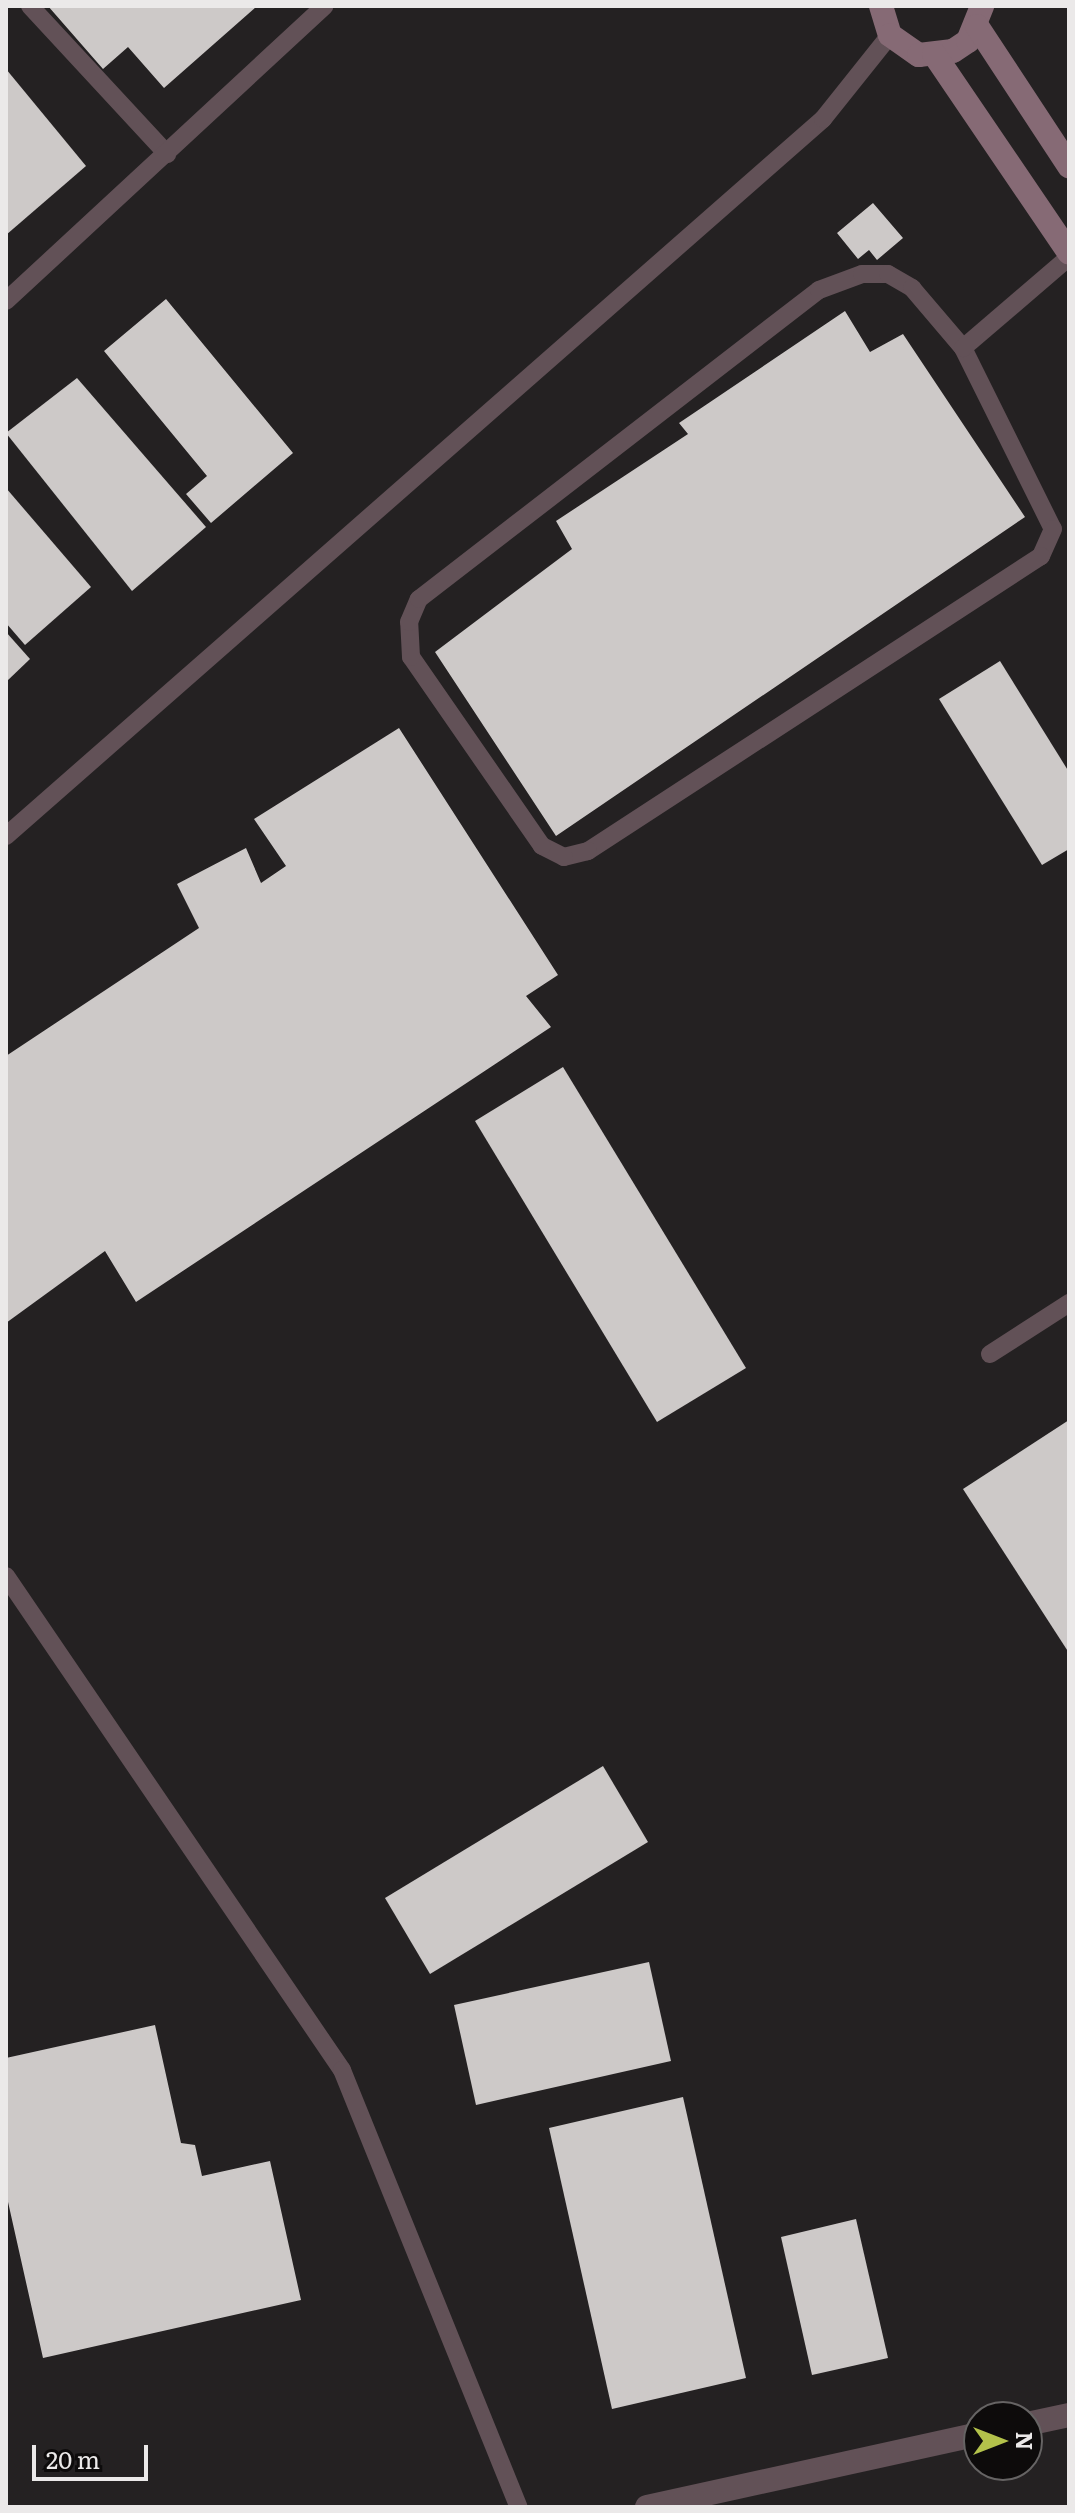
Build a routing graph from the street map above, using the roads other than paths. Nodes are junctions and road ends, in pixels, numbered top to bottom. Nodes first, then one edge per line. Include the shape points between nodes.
1 (30, 6) edge
2 (325, 6) edge
3 (881, 6) edge
4 (980, 16) edge
5 (890, 35) junction
6 (934, 54) junction
7 (167, 154) junction
8 (1069, 166) edge
9 (1069, 255) edge
10 (6, 301) edge
11 (963, 348) junction
12 (6, 836) edge
13 (1069, 1303) edge
14 (990, 1354) dead end
15 (6, 1576) edge
16 (1069, 2415) edge
17 (1043, 2421) edge
18 (963, 2438) edge
19 (519, 2507) edge
20 (647, 2507) edge

1 - 7 lane
2 - 7 lane
3 - 5 main road
4 - 6 main road via 953,51
4 - 8 main road
5 - 6 main road via 919,55
5 - 12 lane via 823,119
6 - 9 main road
7 - 10 lane
9 - 11 lane
11 - 11 lane via 1053,529 1041,556 588,851 564,857 542,846 411,657 409,622 419,599 819,290 862,274 888,274 912,288
13 - 14 lane
15 - 19 lane via 342,2070
16 - 17 street
18 - 20 street

